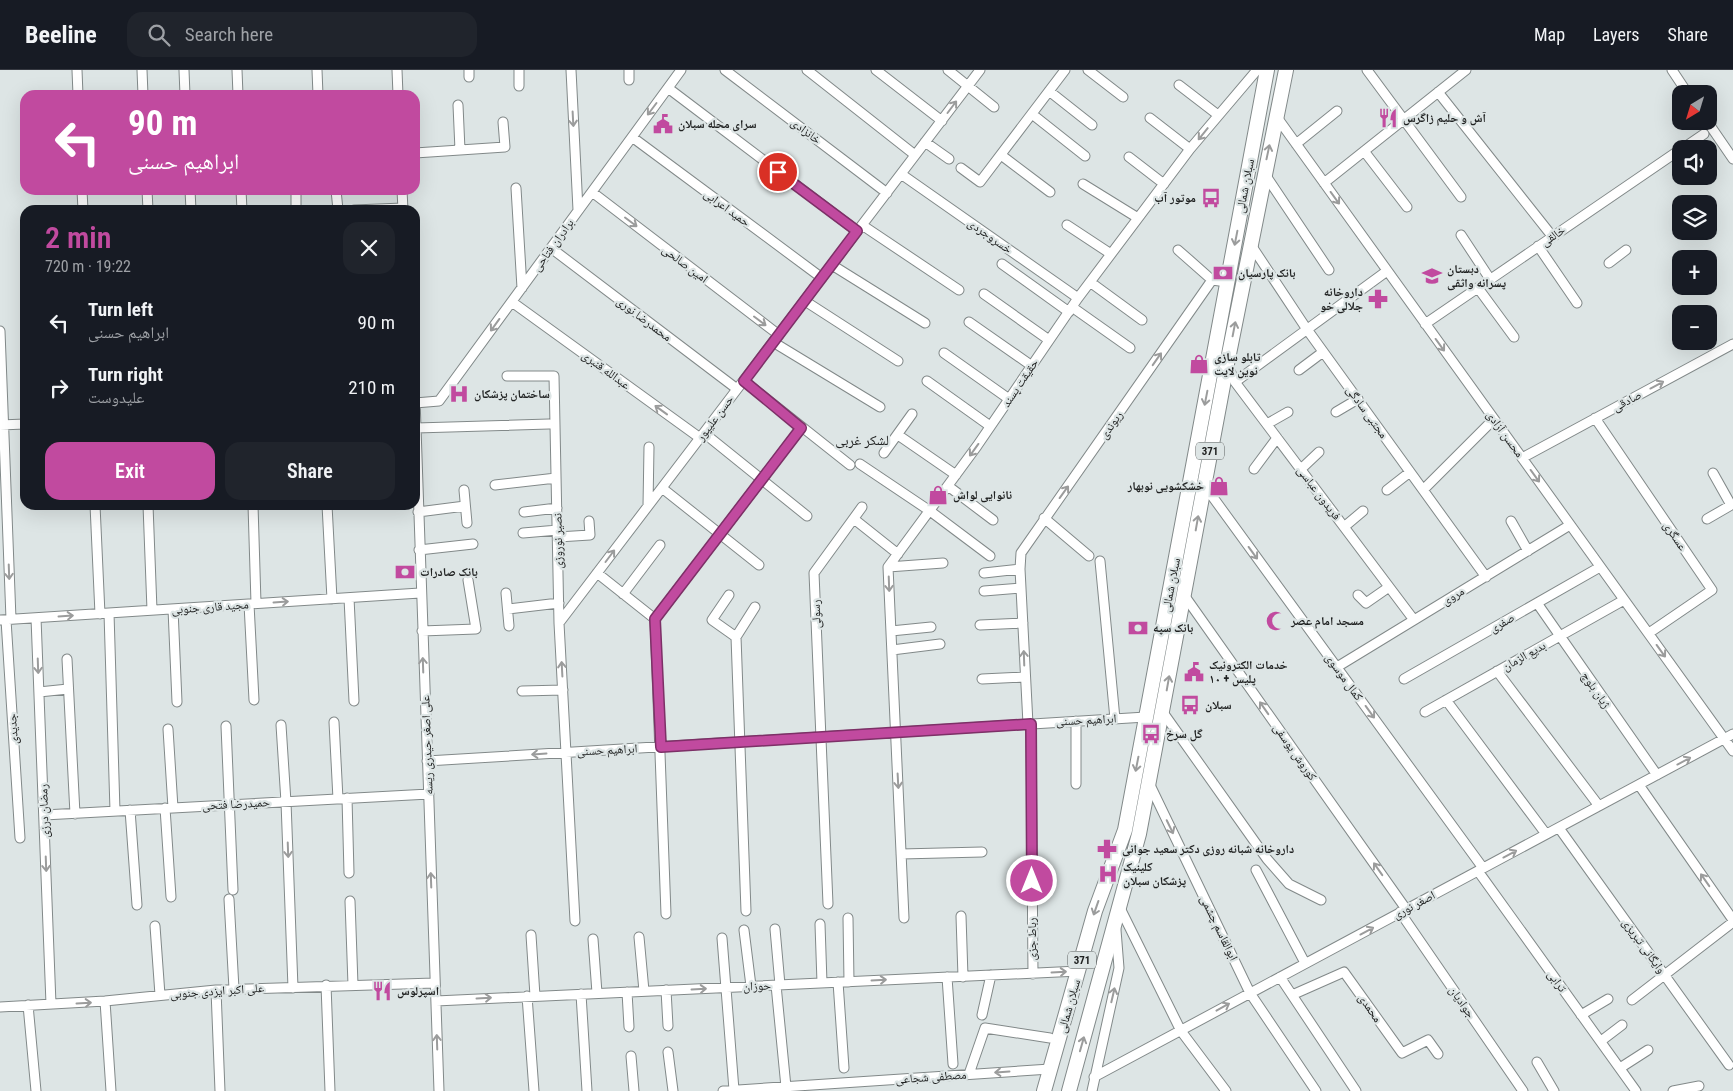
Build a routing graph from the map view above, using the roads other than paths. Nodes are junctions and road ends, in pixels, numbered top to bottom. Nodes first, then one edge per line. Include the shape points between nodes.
1 (77, 70) edge
2 (142, 70) edge
3 (184, 70) edge
4 (237, 70) edge
5 (317, 70) edge
6 (396, 70) edge
7 (519, 70) edge
8 (571, 70) edge
9 (629, 70) edge
10 (681, 70) edge
11 (725, 70) edge
12 (807, 70) edge
13 (876, 70) edge
14 (948, 70) edge
15 (980, 70) edge
16 (1065, 70) edge
17 (1088, 70) edge
18 (1257, 70) edge
19 (1267, 70) edge
20 (1286, 70) edge
21 (1367, 70) edge
22 (1466, 70) edge
23 (1672, 70) edge
24 (629, 80) dead end
25 (1179, 85) dead end
26 (1682, 85) edge
27 (520, 86) dead end
28 (968, 86) junction
29 (668, 88) junction
30 (78, 90) edge
31 (143, 90) edge
32 (185, 90) edge
33 (238, 90) edge
34 (318, 90) edge
35 (398, 90) edge
36 (1050, 91) junction
37 (1438, 92) junction
38 (1123, 97) dead end
39 (458, 105) dead end
40 (994, 107) dead end
41 (1260, 110) junction
42 (1337, 111) dead end
43 (1032, 114) junction
44 (1218, 115) junction
45 (1276, 116) junction
46 (1150, 118) dead end
47 (1404, 120) junction
48 (942, 121) junction
49 (503, 122) dead end
50 (1092, 125) dead end
51 (1713, 130) edge
52 (1704, 134) dead end
53 (632, 137) junction
54 (1695, 140) edge
55 (925, 142) junction
56 (1296, 144) junction
57 (1190, 149) junction
58 (460, 150) junction
59 (1364, 151) junction
60 (420, 153) edge
61 (916, 155) junction
62 (1001, 155) junction
63 (1085, 156) dead end
64 (1672, 156) edge
65 (1129, 157) dead end
66 (949, 159) dead end
67 (1733, 159) edge
68 (961, 168) dead end
69 (1264, 172) junction
70 (901, 174) junction
71 (1324, 183) junction
72 (1083, 184) dead end
73 (1164, 184) junction
74 (516, 188) dead end
75 (592, 192) junction
76 (1050, 192) dead end
77 (887, 193) junction
78 (1460, 197) dead end
79 (1407, 207) dead end
80 (578, 210) junction
81 (1138, 218) junction
82 (1067, 225) dead end
83 (860, 228) junction
84 (1461, 235) dead end
85 (1552, 236) junction
86 (1250, 245) junction
87 (1538, 246) junction
88 (551, 248) junction
89 (1178, 250) dead end
90 (1626, 250) dead end
91 (1111, 254) junction
92 (1609, 263) dead end
93 (1002, 264) dead end
94 (832, 265) junction
95 (1329, 270) dead end
96 (1387, 271) junction
97 (822, 278) junction
98 (1490, 279) junction
99 (1212, 280) junction
100 (1090, 282) junction
101 (1228, 282) junction
102 (522, 288) junction
103 (1478, 288) junction
104 (959, 290) dead end
105 (984, 294) dead end
106 (1078, 298) junction
107 (805, 301) junction
108 (512, 302) junction
109 (1577, 303) dead end
110 (1070, 309) junction
111 (1142, 320) dead end
112 (968, 322) dead end
113 (925, 324) dead end
114 (1425, 324) junction
115 (1306, 328) junction
116 (0, 331) edge
117 (1514, 337) dead end
118 (776, 338) junction
119 (1049, 340) junction
120 (1733, 344) edge
121 (1130, 348) dead end
122 (1323, 352) junction
123 (944, 353) dead end
124 (898, 362) dead end
125 (1227, 364) junction
126 (1032, 366) junction
127 (1299, 370) dead end
128 (507, 376) dead end
129 (744, 381) junction
130 (927, 381) dead end
131 (1235, 382) junction
132 (737, 390) junction
133 (1009, 399) junction
134 (1358, 399) junction
135 (420, 403) edge
136 (880, 407) dead end
137 (1288, 412) dead end
138 (1336, 412) dead end
139 (912, 414) dead end
140 (1595, 418) junction
141 (1494, 419) junction
142 (20, 424) edge
143 (549, 424) dead end
144 (1266, 424) junction
145 (2, 425) edge
146 (990, 426) junction
147 (420, 428) edge
148 (801, 428) junction
149 (898, 435) junction
150 (702, 436) junction
151 (1277, 438) junction
152 (649, 446) dead end
153 (1318, 452) dead end
154 (884, 453) dead end
155 (1522, 458) junction
156 (860, 464) dead end
157 (850, 465) dead end
158 (1254, 469) dead end
159 (1300, 469) junction
160 (1410, 472) junction
161 (1713, 473) dead end
162 (956, 475) junction
163 (556, 478) junction
164 (763, 479) junction
165 (495, 485) dead end
166 (1204, 485) junction
167 (948, 486) junction
168 (662, 488) junction
169 (3, 489) edge
170 (464, 490) dead end
171 (1387, 490) dead end
172 (1423, 490) junction
173 (1732, 504) edge
174 (466, 506) junction
175 (648, 506) junction
176 (862, 507) dead end
177 (557, 508) junction
178 (95, 510) edge
179 (148, 510) edge
180 (253, 510) edge
181 (327, 510) edge
182 (930, 511) junction
183 (1363, 511) dead end
184 (418, 512) joint
185 (524, 512) dead end
186 (807, 516) dead end
187 (1044, 518) junction
188 (854, 519) junction
189 (1707, 519) dead end
190 (993, 520) dead end
191 (589, 521) dead end
192 (1511, 521) dead end
193 (466, 523) dead end
194 (1570, 525) junction
195 (1344, 527) junction
196 (523, 533) dead end
197 (558, 534) junction
198 (721, 535) junction
199 (473, 544) dead end
200 (660, 545) dead end
201 (419, 550) junction
202 (1528, 550) junction
203 (898, 554) junction
204 (990, 556) dead end
205 (1089, 556) dead end
206 (1100, 560) dead end
207 (943, 563) dead end
208 (758, 565) dead end
209 (888, 567) junction
210 (1600, 567) junction
211 (1020, 569) junction
212 (597, 573) junction
213 (984, 573) dead end
214 (1486, 576) junction
215 (468, 580) dead end
216 (1389, 587) junction
217 (1021, 588) junction
218 (984, 591) dead end
219 (420, 593) junction
220 (506, 593) dead end
221 (624, 594) junction
222 (729, 595) dead end
223 (1184, 595) junction
224 (1358, 595) dead end
225 (349, 598) junction
226 (332, 599) junction
227 (1624, 600) junction
228 (559, 603) junction
229 (1537, 603) junction
230 (253, 604) junction
231 (755, 607) dead end
232 (173, 609) junction
233 (508, 609) junction
234 (152, 610) junction
235 (104, 613) junction
236 (36, 618) junction
237 (655, 619) junction
238 (5, 620) edge
239 (1414, 620) junction
240 (559, 623) junction
241 (1022, 623) junction
242 (980, 625) dead end
243 (509, 626) dead end
244 (931, 627) dead end
245 (422, 632) junction
246 (891, 632) junction
247 (1648, 634) junction
248 (736, 637) junction
249 (1558, 637) junction
250 (940, 644) dead end
251 (892, 650) junction
252 (67, 660) dead end
253 (1337, 667) junction
254 (1497, 671) junction
255 (1025, 677) junction
256 (982, 679) dead end
257 (1404, 679) dead end
258 (68, 689) junction
259 (563, 690) junction
260 (522, 691) dead end
261 (39, 692) junction
262 (254, 700) dead end
263 (1446, 700) junction
264 (354, 701) dead end
265 (177, 702) dead end
266 (1425, 712) dead end
267 (1161, 716) junction
268 (1146, 717) junction
269 (1115, 719) junction
270 (1076, 721) junction
271 (334, 722) dead end
272 (1029, 724) junction
273 (281, 725) dead end
274 (226, 726) dead end
275 (168, 729) dead end
276 (895, 732) junction
277 (1733, 734) edge
278 (820, 737) junction
279 (1724, 739) junction
280 (741, 742) junction
281 (661, 747) junction
282 (1733, 751) edge
283 (567, 752) junction
284 (427, 761) junction
285 (1656, 775) junction
286 (1149, 783) junction
287 (1076, 784) dead end
288 (1639, 785) junction
289 (429, 794) junction
290 (342, 798) junction
291 (286, 802) junction
292 (229, 805) junction
293 (1599, 806) junction
294 (169, 808) junction
295 (130, 810) junction
296 (115, 811) junction
297 (75, 814) junction
298 (44, 815) junction
299 (1559, 828) junction
300 (1546, 834) junction
301 (20, 838) dead end
302 (982, 852) dead end
303 (901, 854) junction
304 (1256, 870) dead end
305 (1480, 870) junction
306 (349, 873) dead end
307 (233, 890) dead end
308 (171, 897) dead end
309 (229, 900) dead end
310 (1321, 900) dead end
311 (350, 901) dead end
312 (828, 904) dead end
313 (137, 905) dead end
314 (1119, 906) junction
315 (746, 911) dead end
316 (1403, 911) junction
317 (666, 914) dead end
318 (961, 916) dead end
319 (848, 918) dead end
320 (904, 918) dead end
321 (575, 921) dead end
322 (1733, 921) edge
323 (820, 924) dead end
324 (1115, 925) junction
325 (155, 926) dead end
326 (776, 929) dead end
327 (744, 930) dead end
328 (531, 936) dead end
329 (639, 937) dead end
330 (722, 938) dead end
331 (593, 939) dead end
332 (1305, 963) junction
333 (1079, 971) junction
334 (1032, 974) junction
335 (991, 975) junction
336 (1664, 975) junction
337 (946, 977) junction
338 (963, 977) junction
339 (1280, 977) junction
340 (838, 982) junction
341 (850, 982) junction
342 (434, 983) junction
343 (822, 983) junction
344 (353, 985) junction
345 (778, 985) junction
346 (326, 986) junction
347 (751, 986) junction
348 (726, 987) junction
349 (293, 988) junction
350 (234, 989) junction
351 (216, 990) junction
352 (666, 990) junction
353 (644, 991) junction
354 (628, 992) junction
355 (596, 993) junction
356 (1250, 993) junction
357 (581, 994) junction
358 (160, 995) junction
359 (1292, 995) junction
360 (531, 996) junction
361 (1608, 999) dead end
362 (1632, 1000) dead end
363 (436, 1001) junction
364 (104, 1002) junction
365 (52, 1004) junction
366 (28, 1006) junction
367 (0, 1007) edge
368 (982, 1015) dead end
369 (1582, 1015) junction
370 (1622, 1025) dead end
371 (668, 1026) dead end
372 (629, 1027) dead end
373 (1181, 1031) junction
374 (1050, 1038) dead end
375 (1600, 1041) junction
376 (1648, 1050) dead end
377 (668, 1052) dead end
378 (1438, 1054) dead end
379 (631, 1056) dead end
380 (1537, 1062) dead end
381 (953, 1064) dead end
382 (1729, 1065) dead end
383 (844, 1068) dead end
384 (1620, 1068) junction
385 (1050, 1069) junction
386 (969, 1074) junction
387 (1094, 1077) junction
388 (878, 1080) junction
389 (1699, 1086) dead end
390 (786, 1087) junction
391 (820, 1088) edge
392 (738, 1090) edge
393 (36, 1091) edge
394 (111, 1091) edge
395 (220, 1091) edge
396 (330, 1091) edge
397 (439, 1091) edge
398 (534, 1091) edge
399 (587, 1091) edge
400 (634, 1091) edge
401 (674, 1091) edge
402 (722, 1091) edge
403 (879, 1091) edge
404 (1044, 1091) edge
405 (1069, 1091) edge
406 (1092, 1091) edge
407 (1226, 1091) edge
408 (1316, 1091) edge
409 (1356, 1091) edge
410 (1523, 1091) edge
411 (1554, 1091) edge
412 (1636, 1091) edge
413 (1673, 1091) edge

1 - 30 street
2 - 31 street
3 - 32 street
4 - 33 street
5 - 34 street
6 - 35 street
7 - 27 street
8 -> 80 street
9 - 24 street
10 - 29 street, برادران فتاحی
11 - 77 street, خانزادی
12 - 61 street
13 - 48 street
14 - 28 street
15 - 28 street, حسن علیپور
16 - 36 street
17 - 38 street
18 - 44 street, حقیقت پسند
19 - 41 main road, سبلان شمالی / 371
20 - 45 main road, سبلان شمالی / 371
21 - 47 street
22 - 37 street
23 - 26 street
25 - 44 street
28 - 40 street
48 -> 28 street, حسن علیپور
29 -> 53 street, برادران فتاحی
29 - 83 street
36 - 43 street
36 - 50 street
37 - 47 street
37 - 85 street
39 - 58 street
41 - 45 main road
41 -> 101 main road, سبلان شمالی / 371
42 - 56 street
43 - 62 street
43 - 63 street
44 -> 57 street, حقیقت پسند
45 - 56 street, محسن آزادی
69 -> 45 main road, سبلان شمالی / 371
46 - 57 street
47 - 59 street
47 - 78 street
48 - 55 street, حسن علیپور
49 - 58 street via 505,147
51 - 67 street
52 - 54 street, خالقی
53 - 75 street, برادران فتاحی
53 - 97 street, حمید اعرابی
55 - 61 street, حسن علیپور
55 - 66 street
56 - 71 street, محسن آزادی
57 - 73 street, حقیقت پسند
58 - 60 street
59 - 71 street
59 - 79 street
61 - 70 street, حسن علیپور
62 - 68 street via 980,182
62 - 76 street
64 - 85 street, خالقی
65 - 73 street
69 - 86 main road, سبلان شمالی / 371
69 - 95 street
70 - 77 street, حسن علیپور
70 - 106 street, خسروجردی
71 -> 96 street, محسن آزادی
72 - 81 street
73 - 81 street, حقیقت پسند
74 - 102 street
75 - 80 street, برادران فتاحی
75 -> 118 street, امین صالحی
77 - 83 street, حسن علیپور
80 - 88 street, برادران فتاحی
81 - 91 street, حقیقت پسند
82 - 91 street
83 - 94 street, حسن علیپور
83 - 104 street
84 - 98 street
85 - 87 street, خالقی
86 - 115 street, مجتبی سادگی
125 -> 86 main road, سبلان شمالی / 371
87 - 98 street, خالقی
87 - 109 street
88 - 102 street, برادران فتاحی
88 - 132 street, محمدرضا نوری
89 - 99 street
90 - 92 street
91 - 100 street, حقیقت پسند
93 - 110 street
94 - 97 street, حسن علیپور
94 - 113 street
96 - 114 street, محسن آزادی
96 - 115 street
97 - 107 street, حسن علیپور
98 - 103 street, خالقی
99 - 101 street
187 -> 99 street, ریوندی
100 - 106 street, حقیقت پسند
100 - 111 street
101 -> 268 main road, سبلان شمالی / 371
102 - 108 street, برادران فتاحی
103 - 114 street, خالقی
103 - 117 street
105 - 119 street
106 - 110 street, حقیقت پسند
107 - 118 street, حسن علیپور
107 - 124 street
108 -> 135 street, برادران فتاحی via 439,401
150 -> 108 street, عبدالله قنبری
110 - 119 street, حقیقت پسند
110 - 121 street
112 - 126 street
114 -> 141 street, محسن آزادی
115 - 122 street, مجتبی سادگی
115 - 131 street
116 - 145 street, جدیدی
118 - 129 street, حسن علیپور
118 - 136 street, امین صالحی
119 - 126 street, حقیقت پسند
140 -> 120 street, صادقی
122 - 127 street
122 - 134 street, مجتبی سادگی
123 - 133 street
125 - 131 street, فریدون عباسی
125 - 166 main road, سبلان شمالی / 371
126 - 133 street, حقیقت پسند
128 - 163 street, نصیر نوروزی via 554,376
129 - 132 street, حسن علیپور
129 - 148 street
130 - 146 street
131 - 144 street, فریدون عباسی
132 - 150 street, حسن علیپور
133 - 146 street, حقیقت پسند
134 - 138 street
134 - 160 street, مجتبی سادگی
137 - 144 street
139 - 149 street
140 - 155 street, صادقی
140 - 247 street, عسگری via 1712,590
141 - 155 street, محسن آزادی
141 - 172 street
142 - 145 street
143 - 147 street
144 - 151 street, فریدون عباسی
145 - 169 street, جدیدی
146 -> 162 street, حقیقت پسند
148 - 157 street
148 - 164 street
149 - 154 street
149 - 162 street
150 - 164 street, عبدالله قنبری
150 - 168 street, حسن علیپور
151 - 158 street
151 - 159 street, فریدون عباسی
152 - 175 street
153 - 159 street
155 -> 194 street, محسن آزادی
156 - 182 street
159 - 195 street, فریدون عباسی
160 - 171 street
160 - 172 street, مجتبی سادگی
161 - 173 street
162 - 167 street, حقیقت پسند
163 - 165 street
163 - 177 street, نصیر نوروزی
164 - 186 street, عبدالله قنبری
164 - 198 street
223 -> 166 main road, سبلان شمالی / 371
166 -> 253 street, کمال موسوی
167 - 182 street, حقیقت پسند
167 - 190 street
168 - 175 street, حسن علیپور
168 - 198 street
169 -> 238 street, جدیدی
170 - 174 street
172 - 214 street, مجتبی سادگی
173 - 189 street
174 - 184 street
174 - 193 street
212 -> 175 street, حسن علیپور
176 - 188 street, رسولی
177 - 185 street
177 - 197 street, نصیر نوروزی
178 - 235 street
179 - 234 street
180 - 230 street
181 - 226 street
182 - 203 street, حقیقت پسند
182 - 204 street
183 - 195 street
184 - 201 street, علی اصغر حیدری ریسه
187 - 205 street
187 - 211 street, ریوندی via 1021,553
188 - 203 street
188 - 278 street, رسولی via 814,573
191 - 197 street via 590,535
192 - 202 street
194 - 202 street, مروی
194 - 210 street, محسن آزادی
195 - 216 street, فریدون عباسی
196 - 197 street
197 - 228 street, نصیر نوروزی
198 - 208 street
198 - 237 street
199 - 201 street
200 - 221 street
201 - 219 street, علی اصغر حیدری ریسه
202 - 214 street, مروی
203 - 209 street, حقیقت پسند
206 - 269 street
207 - 209 street
209 -> 246 street
210 - 227 street, محسن آزادی
210 - 229 street, صفری
211 - 213 street
211 - 217 street, ریوندی
212 - 221 street
212 - 240 street, حسن علیپور
214 - 239 street, مروی
215 - 245 street via 476,629
216 - 224 street via 1366,603
216 - 239 street, فریدون عباسی
217 - 218 street
217 - 241 street, ریوندی
219 - 225 street, مجید قاری جنوبی
219 - 245 street, علی اصغر حیدری ریسه
220 - 233 street
221 - 237 street
222 - 248 street via 712,620
267 -> 223 main road, سبلان شمالی / 371
316 -> 223 street, کوروش یوسفی
225 - 226 street, مجید قاری جنوبی
225 - 264 street
230 -> 226 street, مجید قاری جنوبی
227 - 247 street, محسن آزادی
227 - 249 street, بدیع الزمان
228 - 233 street
228 - 240 street, نصیر نوروزی
229 - 249 street, ژیان بلوچ
229 - 257 street, صفری
230 - 232 street, مجید قاری جنوبی
230 - 262 street
231 - 248 street
232 - 234 street, مجید قاری جنوبی
232 - 265 street
233 - 243 street
234 - 235 street, مجید قاری جنوبی
236 -> 235 street, مجید قاری جنوبی
235 - 296 street
236 - 238 street, مجید قاری جنوبی
236 -> 261 street, رمضان درزی
237 - 281 street
238 - 301 street, جدیدی
239 - 253 street, مروی
259 -> 240 street, نصیر نوروزی
241 - 242 street
255 -> 241 street, ریوندی
244 - 246 street
284 -> 245 street, علی اصغر حیدری ریسه
246 - 251 street
247 -> 279 street, محسن آزادی
248 - 280 street
249 - 254 street, بدیع الزمان
249 - 285 street, ژیان بلوچ
250 - 251 street
251 - 276 street
252 - 258 street
253 -> 305 street, کمال موسوی
254 - 263 street, بدیع الزمان
254 - 293 street
255 - 256 street
255 - 272 street, ریوندی
258 - 261 street
258 - 297 street
259 - 260 street
259 - 283 street, نصیر نوروزی
261 - 298 street, رمضان درزی
263 - 266 street, بدیع الزمان
263 - 300 street
267 - 268 main road
267 - 286 main road, سبلان شمالی / 371
267 - 310 street via 1267,859 1289,884
268 - 269 street, ابراهیم حسنی
268 -> 333 main road, سبلان شمالی / 371 via 1125,830 1095,911
269 - 270 street, ابراهیم حسنی
270 - 272 street, ابراهیم حسنی
270 - 287 street
271 - 290 street
272 - 276 street, ابراهیم حسنی
272 - 334 street, رباط جزی
273 - 291 street
274 - 292 street
275 - 294 street
276 - 278 street, ابراهیم حسنی
276 -> 303 street
277 - 279 street, اصغر نوری
278 - 280 street, ابراهیم حسنی
278 - 312 street, رسولی
279 - 282 street, محسن آزادی
285 -> 279 street, اصغر نوری
280 - 281 street, ابراهیم حسنی
280 - 315 street
281 - 283 street, ابراهیم حسنی
281 - 317 street
283 -> 284 street, ابراهیم حسنی
283 - 321 street, نصیر نوروزی
284 - 289 street, علی اصغر حیدری ریسه
285 - 288 street, اصغر نوری
286 - 314 main road, سبلان شمالی / 371 via 1140,834
286 -> 356 street, ابوالقاسم چشمی
288 - 293 street, اصغر نوری
322 -> 288 street
289 - 290 street, حمیدرضا فتحی
342 -> 289 street, علی اصغر حیدری ریسه
290 - 291 street, حمیدرضا فتحی
290 - 306 street
291 - 292 street, حمیدرضا فتحی
291 -> 349 street
292 - 294 street, حمیدرضا فتحی
292 - 307 street
293 - 299 street, اصغر نوری
294 - 295 street, حمیدرضا فتحی
294 - 308 street
295 - 296 street, حمیدرضا فتحی
295 - 313 street
296 - 297 street, حمیدرضا فتحی
297 - 298 street, حمیدرضا فتحی
298 -> 365 street, رمضان درزی
299 - 300 street, اصغر نوری
299 - 336 street, وایگانی تبریزی
305 -> 300 street, اصغر نوری
302 - 303 street
303 - 320 street
304 - 332 street
305 - 316 street, اصغر نوری
305 - 369 street, ترابی
309 - 350 street
311 - 344 street
314 - 324 main road, 371
314 - 373 street
332 -> 316 street, اصغر نوری
316 - 410 street, جوادیان
318 - 338 street
319 - 341 street
322 - 336 street
323 - 343 street
387 -> 324 street via 1119,968
405 -> 324 main road, 371
325 - 358 street
326 - 345 street
327 - 347 street
328 - 360 street
329 - 353 street
330 - 348 street
331 - 355 street
332 - 339 street, اصغر نوری
334 -> 333 street, حوزان
333 - 385 main road, سبلان شمالی / 371
334 - 335 street, حوزان
335 - 338 street, حوزان
335 - 368 street
336 - 362 street
336 - 382 street, وایگانی تبریزی
337 - 338 street, حوزان
341 -> 337 street, حوزان
337 - 381 street
339 - 356 street, اصغر نوری
339 - 359 street
340 - 341 street, حوزان
340 - 343 street, حوزان
340 - 383 street
342 - 344 street, علی اکبر ایزدی جنوبی
342 - 363 street, علی اصغر حیدری ریسه
343 - 345 street, حوزان
344 - 346 street, علی اکبر ایزدی جنوبی
345 - 347 street, حوزان
345 - 390 street
346 - 349 street, علی اکبر ایزدی جنوبی
346 - 396 street
347 - 348 street, حوزان
352 -> 348 street, حوزان
348 - 392 street
349 - 350 street, علی اکبر ایزدی جنوبی
350 - 351 street, علی اکبر ایزدی جنوبی
351 - 358 street, علی اکبر ایزدی جنوبی
351 - 395 street
352 - 353 street, حوزان
352 - 371 street
353 - 354 street, حوزان
354 - 355 street, حوزان
354 - 372 street
355 - 357 street, حوزان
373 -> 356 street, اصغر نوری
356 - 408 street, ابوالقاسم چشمی
357 - 360 street, حوزان
357 - 399 street
358 - 364 street, علی اکبر ایزدی جنوبی
359 - 378 street, محمدی via 1344,972 1402,1053 1428,1040
359 - 409 street
363 -> 360 street, حوزان
360 - 398 street
361 - 369 street
397 -> 363 street, علی اصغر حیدری ریسه
365 -> 364 street, علی اکبر ایزدی جنوبی
364 - 394 street
365 - 366 street, علی اکبر ایزدی جنوبی
366 - 367 street, علی اکبر ایزدی جنوبی
366 - 393 street
369 - 375 street, ترابی
370 - 375 street
373 - 387 street, اصغر نوری
373 - 407 street
374 - 386 street via 987,1028 983,1030
375 - 384 street, ترابی
376 - 384 street
377 - 401 street
379 - 400 street
380 - 411 street
384 - 412 street, ترابی
385 -> 386 street, مصطفی شجاعی
385 - 404 main road, سبلان شمالی / 371
386 - 388 street, مصطفی شجاعی
387 - 406 street
388 - 391 street, مصطفی شجاعی
388 - 403 street
389 - 413 street
390 - 391 street, مصطفی شجاعی
390 - 392 street, مصطفی شجاعی
392 - 402 street, مصطفی شجاعی

